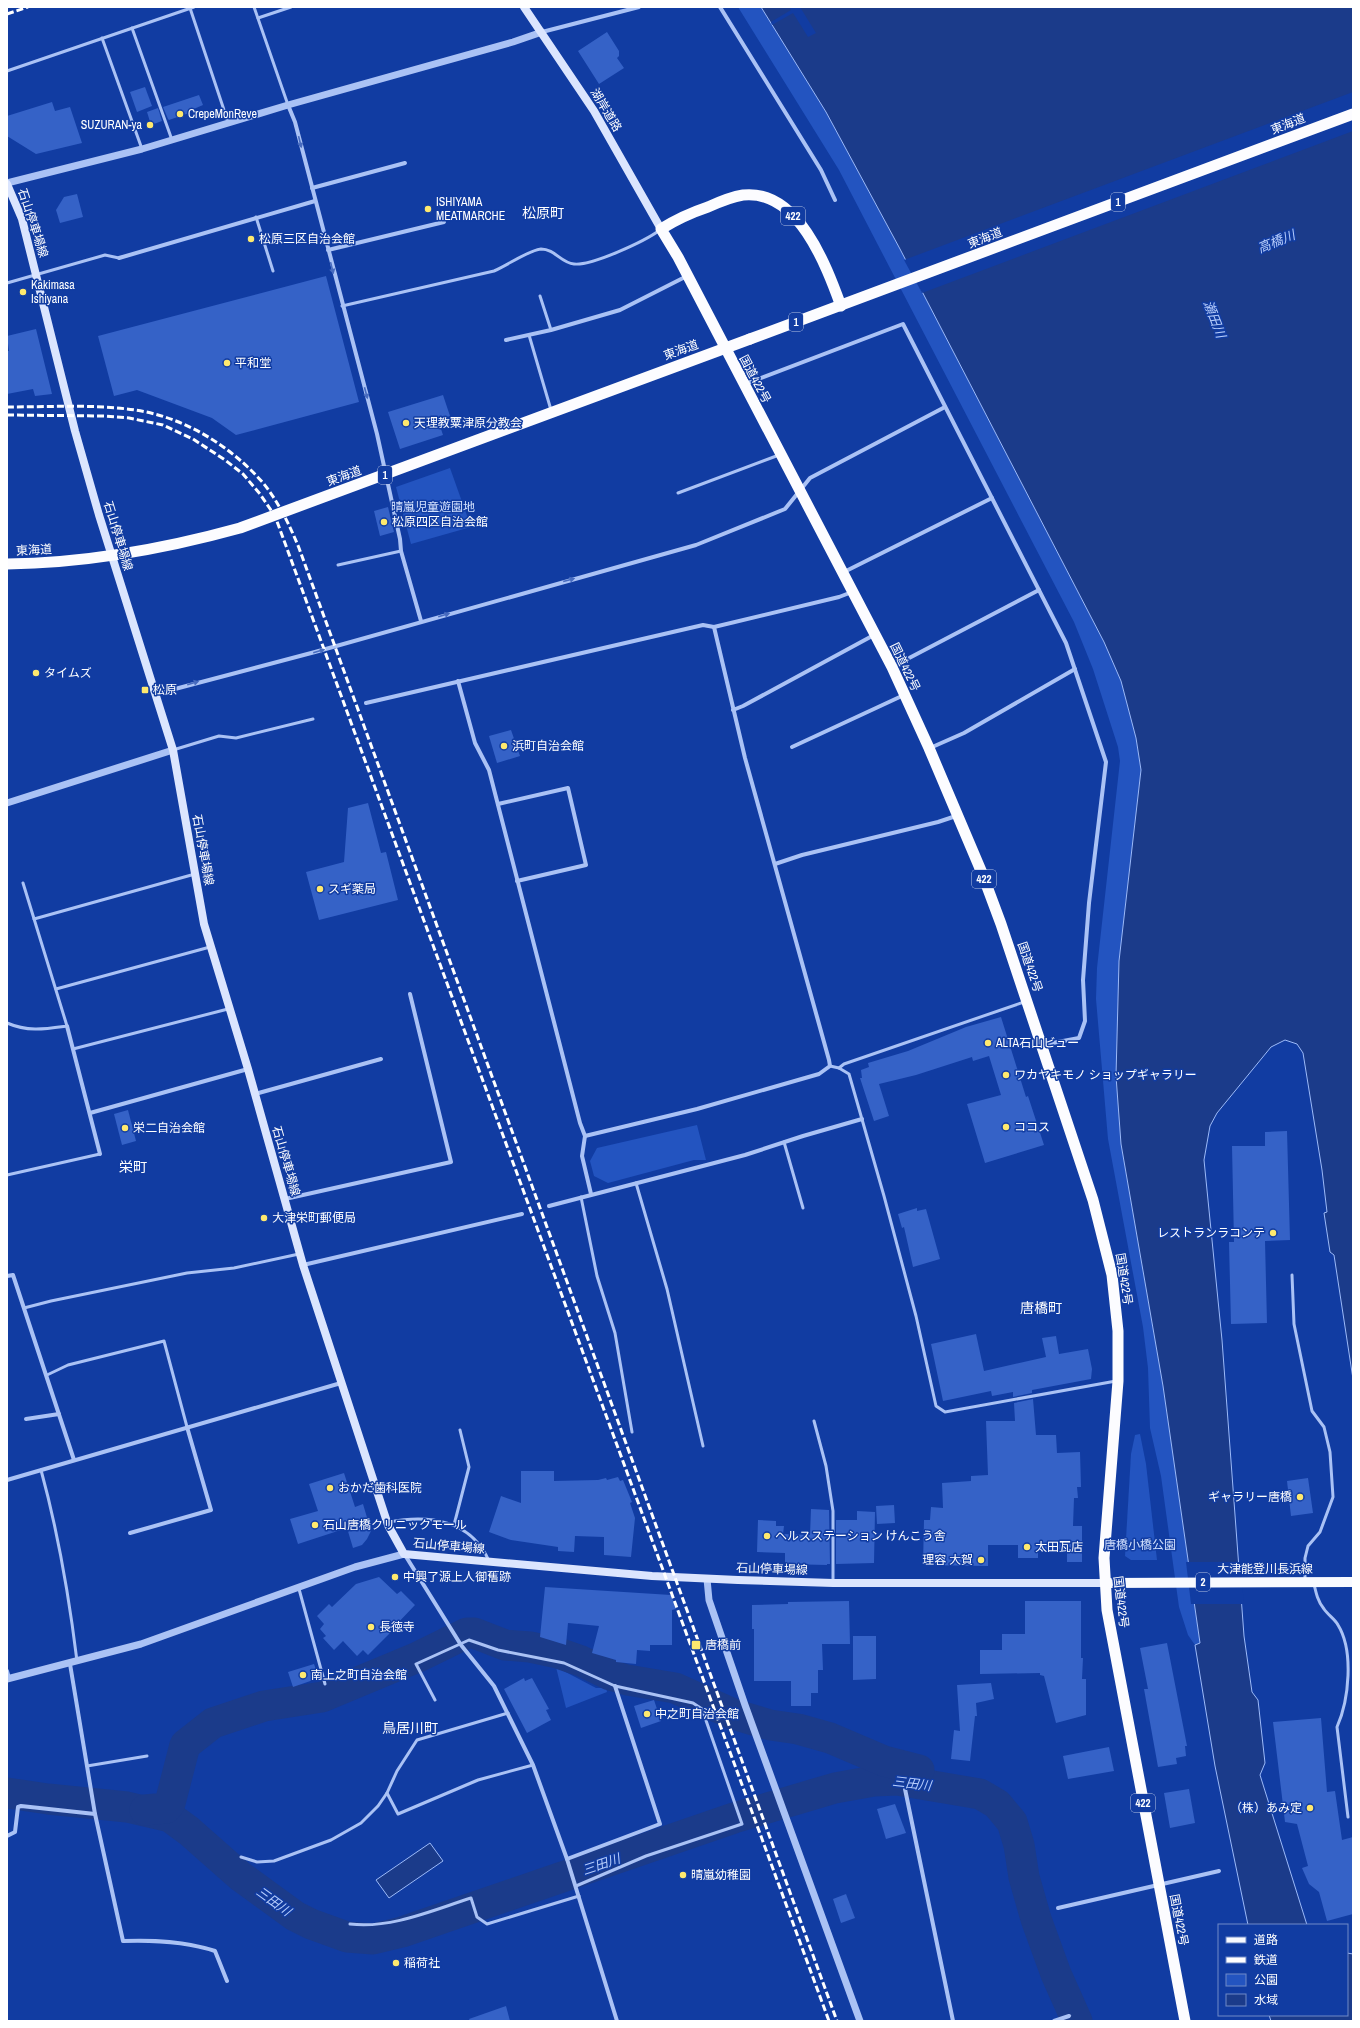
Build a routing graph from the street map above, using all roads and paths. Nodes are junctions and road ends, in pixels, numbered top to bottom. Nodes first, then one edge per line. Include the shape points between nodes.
1 (194, 7) edge
2 (254, 7) edge
3 (291, 7) edge
4 (524, 7) edge
5 (639, 7) edge
6 (720, 7) edge
7 (190, 8) junction
8 (258, 18) junction
9 (132, 28) junction
10 (542, 32) junction
11 (102, 38) junction
12 (7, 71) edge
13 (288, 105) junction
14 (1353, 114) edge
15 (229, 123) junction
16 (172, 141) junction
17 (142, 149) junction
18 (405, 163) dead end
19 (7, 184) edge
20 (312, 188) junction
21 (315, 200) junction
22 (835, 200) dead end
23 (256, 217) junction
24 (444, 222) dead end
25 (661, 229) junction
26 (328, 250) junction
27 (119, 258) joint
28 (273, 271) dead end
29 (37, 275) junction
30 (687, 276) junction
31 (7, 282) edge
32 (540, 296) dead end
33 (342, 306) junction
34 (841, 306) junction
35 (551, 330) junction
36 (529, 335) junction
37 (506, 340) dead end
38 (724, 348) junction
39 (743, 385) junction
40 (945, 407) junction
41 (552, 413) junction
42 (780, 455) junction
43 (386, 474) junction
44 (800, 492) junction
45 (678, 493) dead end
46 (992, 498) junction
47 (400, 551) junction
48 (112, 555) junction
49 (338, 565) dead end
50 (7, 566) edge
51 (842, 573) junction
52 (1039, 590) junction
53 (852, 592) junction
54 (421, 621) junction
55 (714, 627) junction
56 (874, 635) junction
57 (892, 667) junction
58 (1075, 669) junction
59 (458, 681) junction
60 (155, 694) junction
61 (905, 695) junction
62 (366, 703) dead end
63 (733, 710) junction
64 (313, 719) dead end
65 (792, 747) dead end
66 (929, 748) junction
67 (173, 750) junction
68 (7, 803) edge
69 (498, 804) junction
70 (958, 815) junction
71 (775, 864) junction
72 (194, 874) junction
73 (518, 881) junction
74 (23, 883) dead end
75 (34, 918) junction
76 (211, 947) junction
77 (56, 989) junction
78 (410, 994) dead end
79 (1028, 1001) junction
80 (229, 1008) junction
81 (7, 1023) edge
82 (67, 1026) junction
83 (1042, 1045) junction
84 (73, 1049) junction
85 (381, 1059) dead end
86 (830, 1066) junction
87 (839, 1068) junction
88 (248, 1069) junction
89 (255, 1094) junction
90 (90, 1113) junction
91 (862, 1119) junction
92 (584, 1136) junction
93 (784, 1142) junction
94 (100, 1154) joint
95 (7, 1175) edge
96 (636, 1182) junction
97 (591, 1194) junction
98 (582, 1197) junction
99 (284, 1199) junction
100 (549, 1206) dead end
101 (803, 1208) dead end
102 (522, 1214) dead end
103 (299, 1254) junction
104 (303, 1265) junction
105 (1292, 1275) dead end
106 (7, 1276) edge
107 (24, 1308) junction
108 (47, 1374) junction
109 (1118, 1381) junction
110 (341, 1383) junction
111 (59, 1414) junction
112 (26, 1419) dead end
113 (814, 1421) dead end
114 (186, 1427) junction
115 (460, 1430) dead end
116 (632, 1432) dead end
117 (703, 1446) dead end
118 (74, 1460) junction
119 (41, 1470) junction
120 (7, 1480) edge
121 (387, 1522) junction
122 (454, 1525) junction
123 (130, 1533) dead end
124 (404, 1554) junction
125 (490, 1562) junction
126 (707, 1579) junction
127 (1310, 1582) junction
128 (1353, 1582) edge
129 (833, 1583) junction
130 (1105, 1584) junction
131 (299, 1589) junction
132 (460, 1644) junction
133 (74, 1663) junction
134 (8, 1676) edge
135 (325, 1684) dead end
136 (615, 1686) junction
137 (435, 1700) dead end
138 (508, 1713) junction
139 (147, 1756) dead end
140 (533, 1765) junction
141 (87, 1766) junction
142 (905, 1789) dead end
143 (387, 1793) junction
144 (95, 1811) junction
145 (1348, 1817) dead end
146 (7, 1836) edge
147 (241, 1857) dead end
148 (567, 1859) junction
149 (1219, 1871) dead end
150 (575, 1885) junction
151 (1159, 1886) junction
152 (579, 1896) junction
153 (1058, 1908) dead end
154 (350, 1924) dead end
155 (227, 1981) dead end
156 (1069, 2016) dead end
157 (617, 2021) edge
158 (860, 2021) edge
159 (953, 2021) edge
160 (1054, 2021) edge
161 (1185, 2021) edge

1 - 7 lane
2 - 8 lane
3 - 8 lane
4 - 10 main road, 湖岸道路
5 - 10 street
6 - 22 street via 822,170
7 - 9 lane
7 - 15 lane
8 - 13 lane
9 - 11 lane
9 - 16 lane
10 - 13 street
10 - 25 main road, 湖岸道路 via 594,111
11 - 12 lane
11 - 17 lane
13 - 15 street
13 -> 20 street via 295,122
14 - 34 highway, 東海道 / 1
15 - 16 street
16 - 17 street
17 - 19 street
18 - 20 street
19 - 29 main road, 石山停車場線 via 22,219
20 - 21 street
21 - 23 street
21 - 26 street
23 - 27 street
23 - 28 lane
24 - 26 street
25 - 30 highway, 国道422号 / 422
25 - 33 lane via 646,240 584,264 573,264 547,249 540,249 494,271
25 - 34 highway, 422 via 682,216 743,195 760,196 777,203 797,220 812,241
26 -> 33 street
27 - 29 lane via 105,255
29 - 31 lane
29 - 48 main road, 石山停車場線 via 75,431
30 - 35 street via 620,310
30 - 38 highway, 国道422号 / 422
32 - 35 lane
33 -> 43 street
34 - 50 highway, 東海道 / 1, bridge via 240,528 125,555
35 - 36 street
36 - 37 street
36 - 41 lane
38 - 39 highway, 国道422号 / 422
38 - 41 street
39 - 40 street via 903,324
39 - 42 highway, 国道422号 / 422
40 - 44 street via 810,478
40 - 46 street
41 - 43 street
42 - 44 highway, 国道422号 / 422
42 - 45 lane
43 - 47 street via 400,539
43 - 48 street via 262,521 215,535
44 - 51 highway, 国道422号 / 422
54 -> 44 street via 696,545 785,509
46 - 51 street
46 - 52 street
47 - 49 lane
47 - 54 street
48 - 50 street via 47,565
48 - 60 main road, 石山停車場線
51 - 53 highway, 国道422号 / 422
52 - 57 street
52 - 58 street via 1066,643
53 - 55 street
53 - 56 highway, 国道422号 / 422
60 -> 54 street
55 - 59 street via 703,625
55 - 63 street
56 - 57 highway, 国道422号 / 422
56 - 63 street
57 - 61 highway, 国道422号 / 422
58 - 66 street via 964,733
58 - 83 street via 1106,762 1089,903 1083,980 1085,1022 1079,1038
59 - 62 street
59 - 69 street via 475,743 489,770
60 - 67 main road, 石山停車場線
61 - 65 street
61 - 66 highway, 国道422号 / 422
63 - 71 street
64 - 67 lane via 236,738 219,736
66 - 70 highway, 国道422号 / 422
67 - 68 street
67 - 72 main road, 石山停車場線
69 - 73 street
69 - 73 street via 568,788 586,865
70 - 71 street
70 - 79 highway, 国道422号 / 422 via 982,873
71 - 86 street
72 - 75 lane
72 - 76 main road, 石山停車場線
73 - 92 street
74 - 75 lane
75 - 77 lane
76 - 77 lane
76 - 80 main road, 石山停車場線
77 - 82 lane
78 - 99 street via 452,1162
79 - 83 highway, 国道422号 / 422
79 - 87 lane via 844,1064
80 - 84 lane
80 - 88 main road, 石山停車場線
81 - 82 lane via 19,1028 38,1030
82 - 84 street
83 - 109 highway, 国道422号 / 422 via 1106,1247 1116,1302
84 - 90 street
85 - 89 street
86 - 87 lane
86 - 92 street via 819,1074 697,1109
87 - 91 lane via 849,1074
88 - 89 main road, 石山停車場線
88 - 90 street
89 - 99 main road, 石山停車場線
90 - 94 street
91 - 93 street
91 - 109 lane via 914,1308 936,1406 945,1412
92 - 97 street via 582,1156
93 - 96 street via 745,1155
93 - 101 lane
94 - 95 lane
96 - 97 street
96 - 117 lane via 667,1289
97 - 98 street
98 - 100 street
98 - 116 lane via 598,1276 615,1333
99 - 103 main road, 石山停車場線
102 - 104 street
103 - 104 main road, 石山停車場線
103 - 107 lane via 234,1268 187,1273
104 - 110 main road, 石山停車場線
105 - 127 lane via 1294,1324 1312,1412 1324,1427 1330,1452 1330,1510 1320,1532 1308,1546 1306,1558
106 - 107 street via 13,1275
107 - 108 street
108 - 111 street
108 - 114 lane via 68,1365 164,1341
109 - 130 highway, 国道422号 / 422 via 1105,1537
110 - 114 street
110 - 121 main road, 石山停車場線
111 - 112 street
111 - 118 street
113 - 129 lane via 826,1466 833,1511
114 - 118 street
114 - 123 street via 211,1510
115 - 122 lane via 469,1467
118 - 119 street
119 - 120 street
119 - 133 lane via 52,1511 72,1618
121 - 122 lane via 409,1518 442,1521
121 - 124 main road, 石山停車場線
122 - 125 lane via 479,1542
124 - 125 main road, 石山停車場線
124 - 131 street via 355,1567
124 - 132 street
125 - 126 main road, 石山停車場線
126 - 129 main road, 石山停車場線
126 - 158 street via 709,1600 745,1705
127 - 128 main road, 大津能登川長浜線 / 2
127 - 130 main road, 大津能登川長浜線 / 2
127 - 145 lane via 1320,1604 1344,1635 1348,1657 1342,1714 1337,1727
129 - 130 main road, 石山停車場線
130 - 151 highway, 国道422号 / 422 via 1107,1610
131 - 133 street via 141,1644
131 - 135 lane
132 - 136 lane via 469,1640 498,1650 564,1663
132 - 137 lane via 416,1664
132 - 138 street via 494,1686
133 - 134 street
133 - 141 street
136 - 148 street via 660,1824
136 - 150 lane via 693,1703 702,1710 742,1824 646,1856
138 - 140 street
138 - 143 lane via 417,1740 397,1771
139 - 141 lane
140 - 143 lane via 478,1780 398,1814
140 - 148 street
141 - 144 street
142 - 159 street
143 - 147 lane via 361,1823 331,1840 274,1861 257,1862
144 - 146 street via 21,1806 18,1808 15,1832
144 - 155 street via 123,1941 162,1940 215,1951
148 - 150 street
149 - 151 street
150 - 152 street
151 - 153 street
151 - 161 highway, 国道422号 / 422
152 - 154 lane via 487,1924 477,1916 471,1898 396,1920 366,1926
152 - 157 street
156 - 160 street

